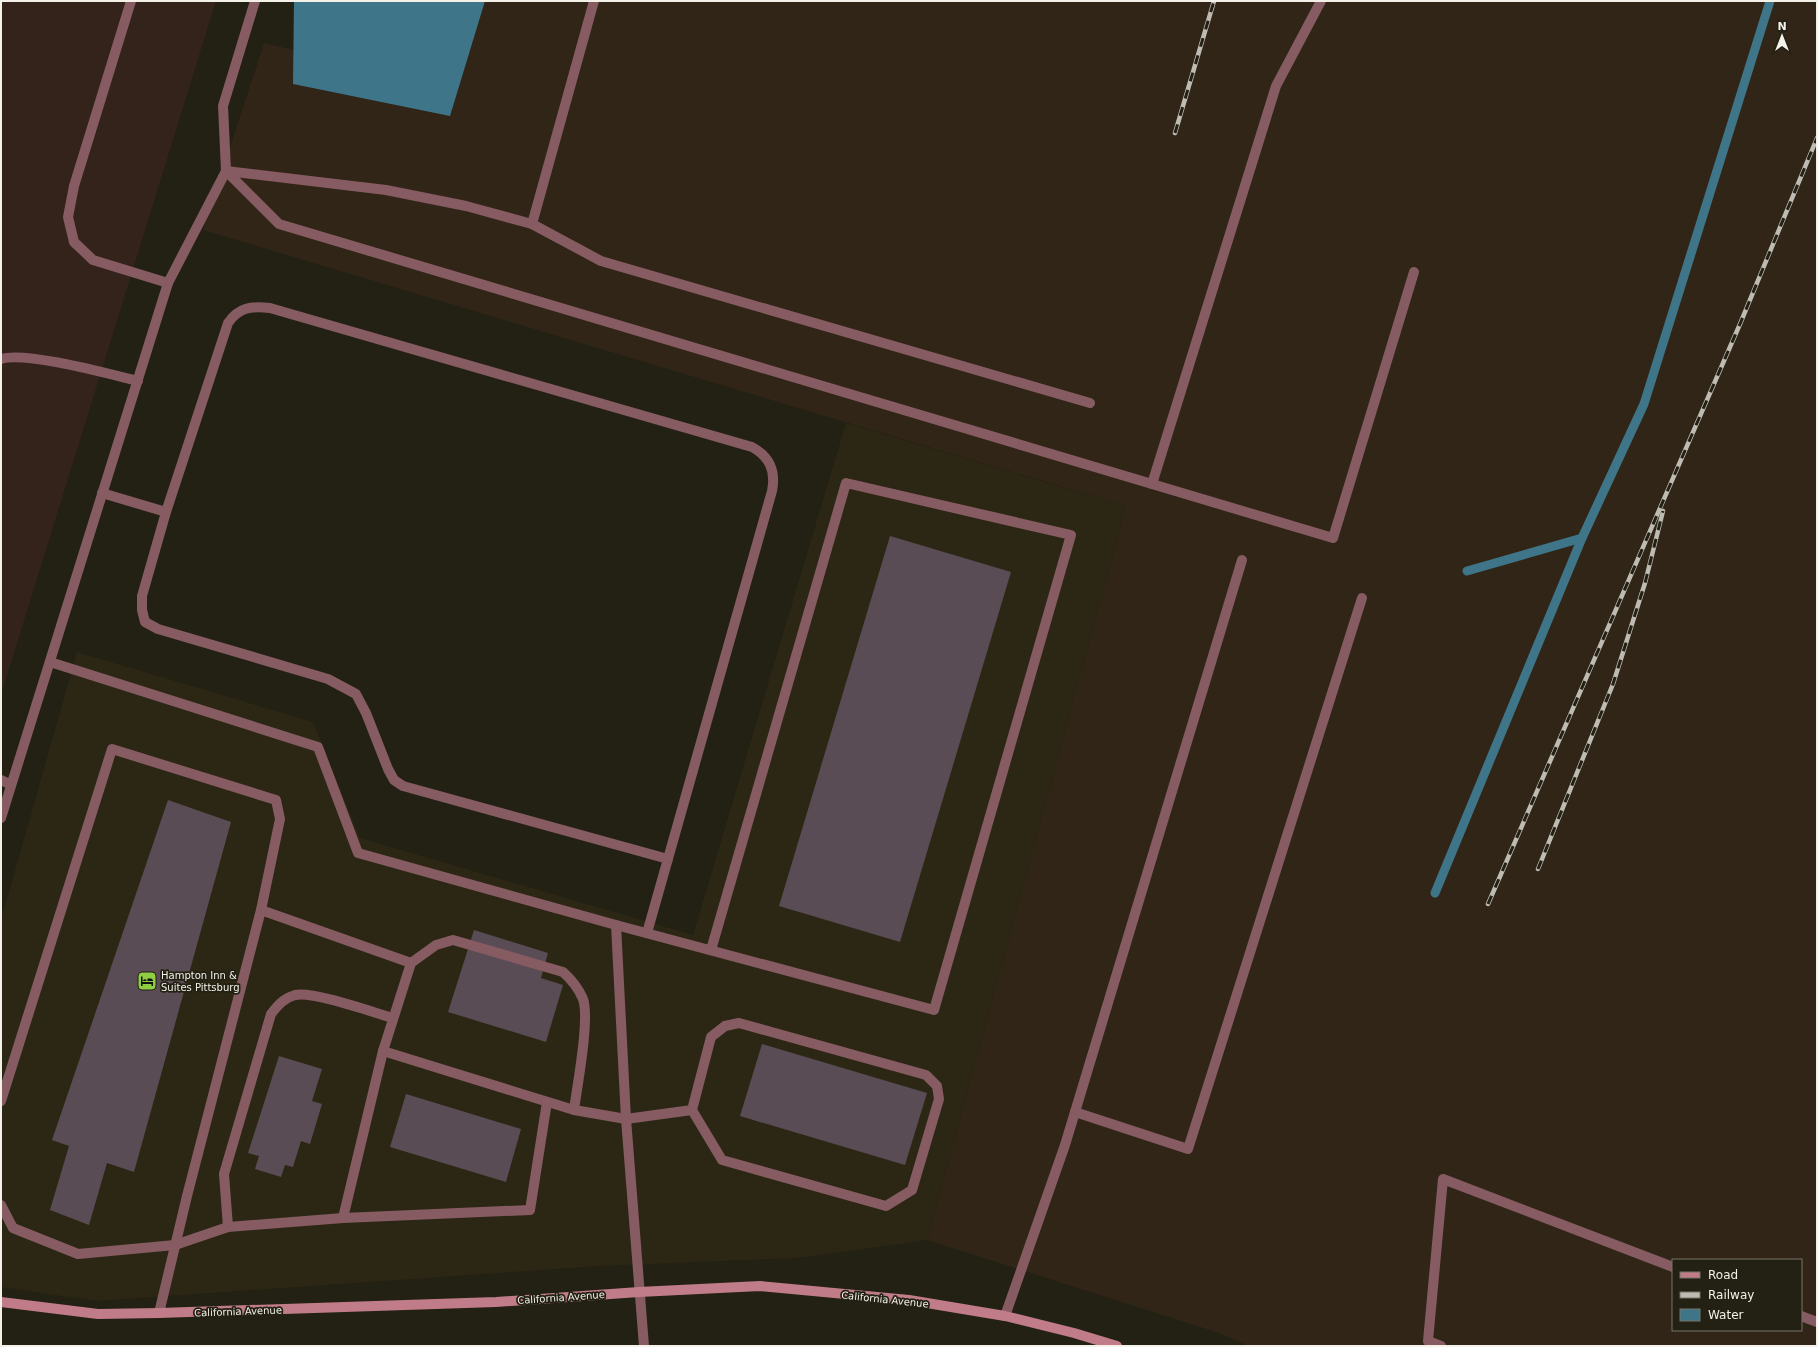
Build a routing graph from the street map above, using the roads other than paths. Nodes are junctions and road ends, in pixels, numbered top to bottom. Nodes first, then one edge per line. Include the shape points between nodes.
1 (131, 1) edge
2 (255, 1) edge
3 (594, 1) edge
4 (1322, 1) edge
5 (226, 171) junction
6 (532, 224) junction
7 (1414, 272) dead end
8 (168, 283) junction
9 (1, 359) edge
10 (138, 381) junction
11 (1090, 403) dead end
12 (1152, 484) junction
13 (102, 493) junction
14 (166, 512) junction
15 (1242, 560) dead end
16 (1362, 598) dead end
17 (50, 662) junction
18 (1, 780) edge
19 (11, 785) junction
20 (1, 818) edge
21 (668, 859) junction
22 (261, 910) junction
23 (616, 925) junction
24 (647, 934) junction
25 (711, 950) junction
26 (411, 963) junction
27 (393, 1018) junction
28 (383, 1052) junction
29 (1, 1101) edge
30 (547, 1102) junction
31 (574, 1110) junction
32 (692, 1110) junction
33 (1075, 1112) junction
34 (626, 1119) junction
35 (1, 1205) edge
36 (343, 1218) junction
37 (228, 1227) junction
38 (174, 1245) junction
39 (1672, 1267) edge
40 (639, 1292) junction
41 (1, 1302) edge
42 (159, 1313) junction
43 (1005, 1316) junction
44 (1802, 1316) edge
45 (1817, 1322) edge
46 (644, 1346) edge
47 (1117, 1346) edge
48 (1441, 1346) edge

1 - 8 street via 74,186 68,217 74,242 93,260
2 - 5 street via 223,106
3 - 6 street
4 - 12 street via 1276,86
5 - 6 street via 386,190 466,206
5 - 8 street
5 - 12 street via 279,224
6 - 11 street via 601,261
7 - 12 street via 1333,538
8 - 10 street
9 - 10 street via 35,358
10 - 13 street
13 - 14 street
13 - 17 street
14 - 21 street via 142,596 145,622 158,629 328,679 356,694 388,769 394,780 403,786
14 - 21 street via 228,323 235,313 256,306 752,447 762,452 773,470 772,491
15 - 33 street
16 - 33 street via 1188,1149
17 - 19 street
17 - 23 street via 318,747 358,854
18 - 19 street
19 - 20 street
21 - 24 street
22 - 26 street
22 - 29 street via 280,819 276,800 112,749
22 - 38 street
23 - 24 street
23 - 34 street
24 - 25 street
25 - 25 street via 934,1010 1071,535 846,483
26 - 27 street
26 - 31 street via 436,945 453,940 563,972 576,984 584,1001 585,1014
27 - 28 street
27 - 37 street via 310,994 295,995 282,1000 271,1014 224,1174
28 - 30 street
28 - 36 street
30 - 31 street
30 - 36 street via 530,1210
31 - 34 street
32 - 32 street via 711,1037 725,1026 739,1023 926,1075 937,1086 939,1099 912,1190 886,1206 722,1160
32 - 34 street
33 - 43 street
34 - 40 street
35 - 38 street via 13,1228 78,1254
36 - 37 street
37 - 38 street
38 - 42 street
39 - 48 street via 1443,1179 1428,1341
40 - 42 main road, California Avenue via 496,1302
40 - 43 main road, California Avenue via 760,1286 909,1300
40 - 46 street
41 - 42 main road, California Avenue via 98,1314
43 - 47 main road, California Avenue
44 - 45 street

